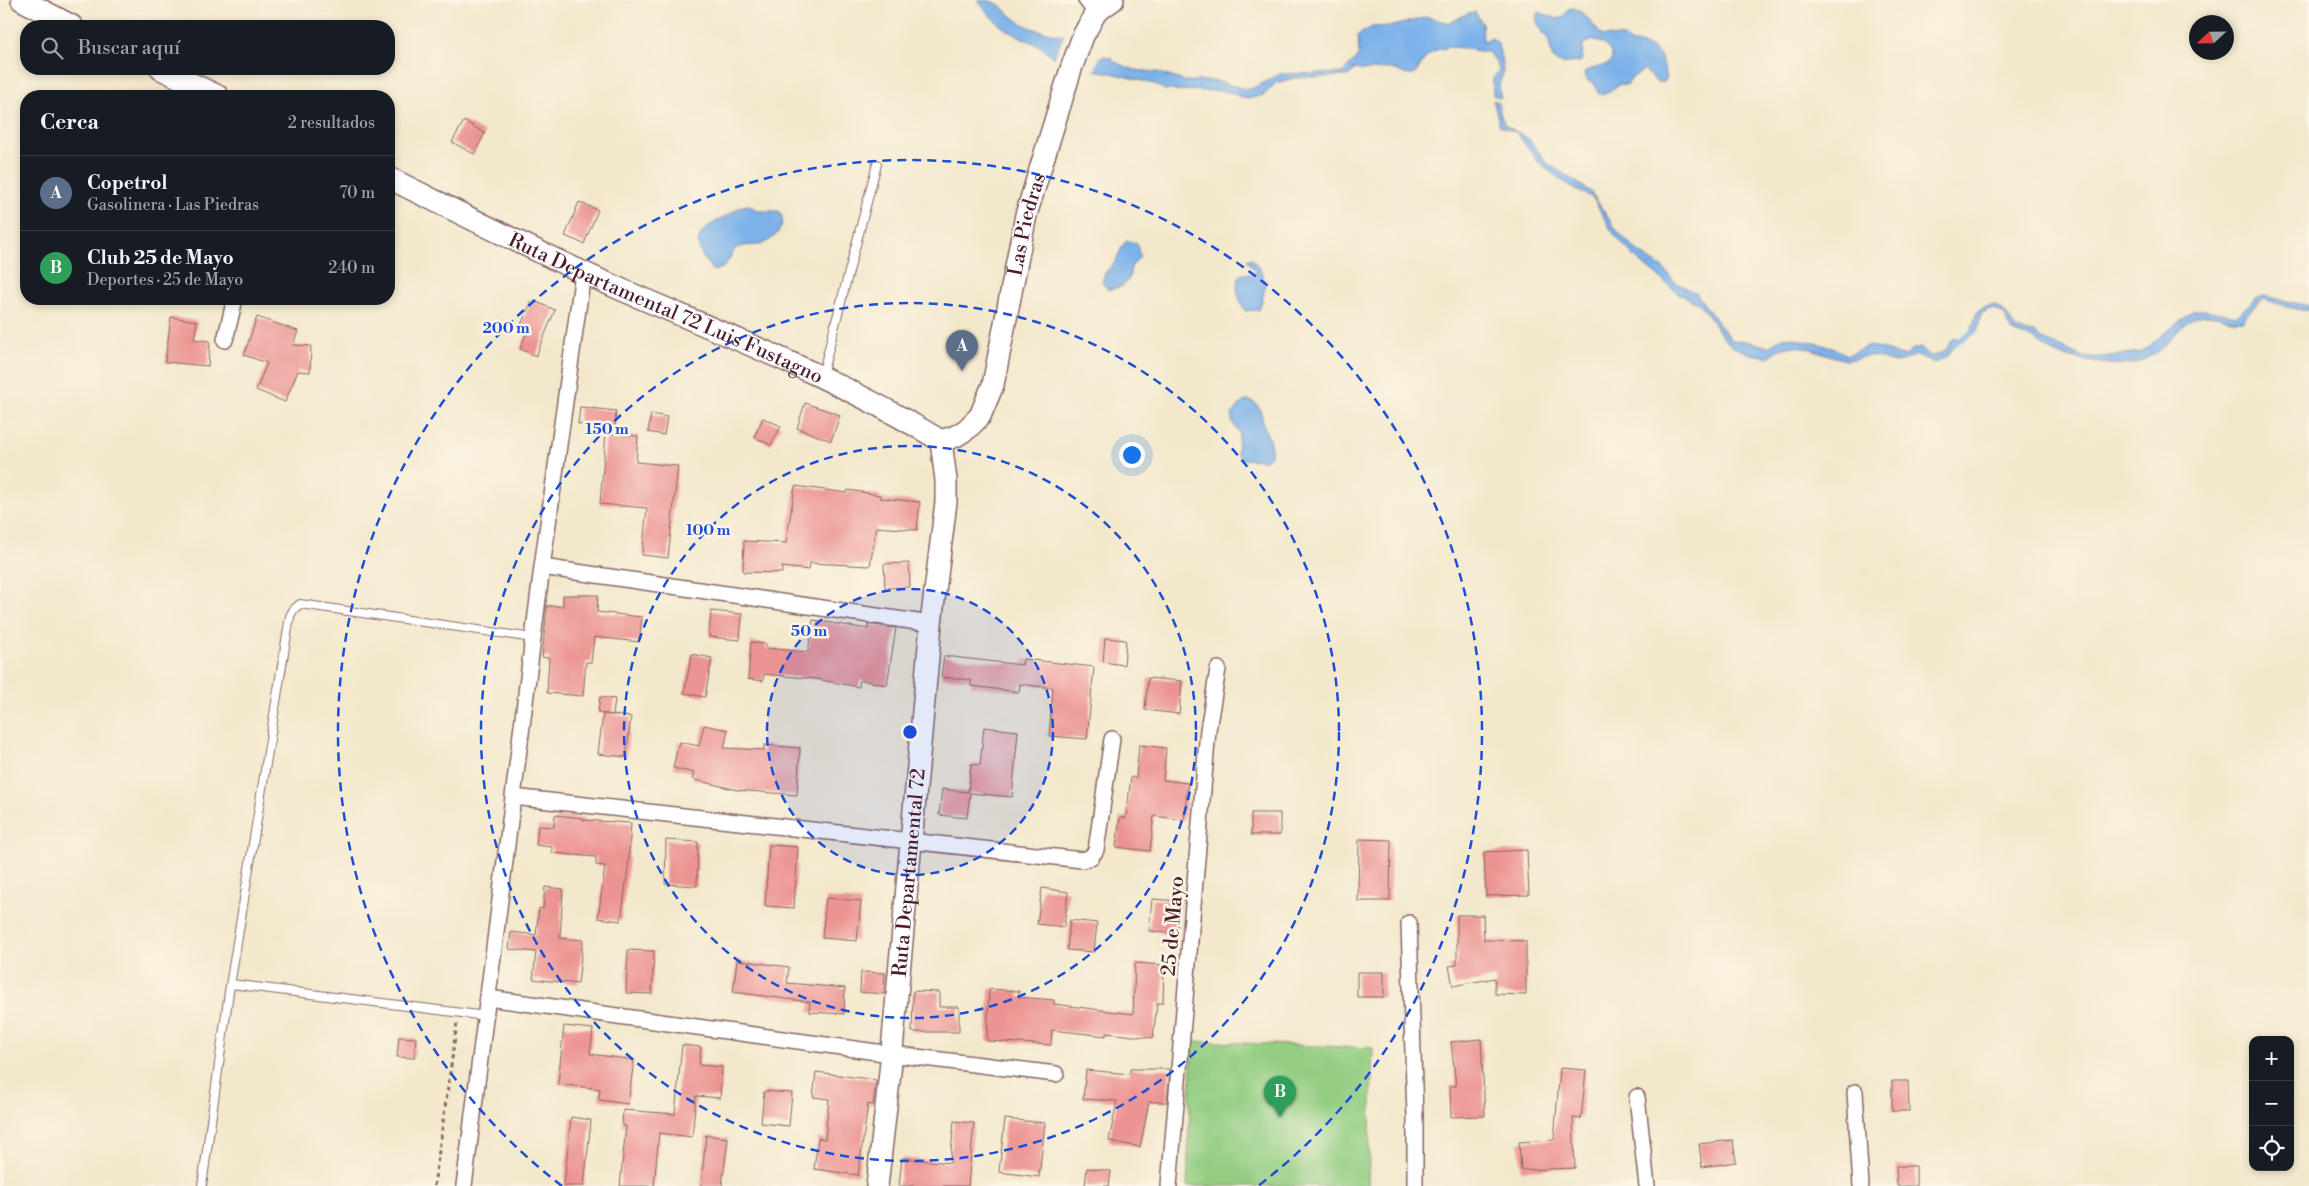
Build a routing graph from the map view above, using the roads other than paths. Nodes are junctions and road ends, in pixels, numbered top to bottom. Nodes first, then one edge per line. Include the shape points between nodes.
1 (22, 0) edge
2 (1098, 4) edge
3 (60, 20) edge
4 (174, 75) edge
5 (205, 90) edge
6 (877, 164) dead end
7 (395, 181) edge
8 (583, 273) junction
9 (234, 305) edge
10 (225, 340) dead end
11 (822, 377) junction
12 (941, 441) junction
13 (542, 567) junction
14 (931, 624) junction
15 (533, 638) junction
16 (1218, 669) dead end
17 (1112, 739) dead end
18 (513, 797) junction
19 (911, 840) junction
20 (1409, 923) dead end
21 (231, 984) junction
22 (488, 998) junction
23 (486, 1016) junction
24 (892, 1054) junction
25 (1056, 1074) dead end
26 (1855, 1092) dead end
27 (1637, 1096) dead end
28 (202, 1186) edge
29 (464, 1186) edge
30 (877, 1186) edge
31 (1169, 1186) edge
32 (1415, 1186) edge
33 (1647, 1186) edge
34 (1861, 1186) edge

1 - 3 main road
2 - 12 main road, Las Piedras via 1071,68 1026,215 993,385 980,416 967,429
4 - 5 main road
6 - 11 lane
7 - 8 main road, Ruta Departamental 72 Luis Fustagno
8 - 11 main road, Ruta Departamental 72 Luis Fustagno
8 - 13 street
9 - 10 street
11 - 12 main road, Ruta Departamental 72 Luis Fustagno
12 - 14 main road, Ruta Departamental 72 via 946,502
13 - 14 street
13 - 15 street
14 - 19 main road, Ruta Departamental 72
15 - 18 street
15 - 21 lane via 300,604 294,609 290,616
16 - 31 street, 25 de Mayo via 1208,730
17 - 19 street via 1096,850 1091,857 1082,860
18 - 19 street
18 - 22 street
19 - 24 main road, Ruta Departamental 72
20 - 32 street via 1416,1117
21 - 23 lane
21 - 28 lane
22 - 23 street
22 - 24 street
23 - 29 street
24 - 25 street
24 - 30 main road, Ruta Departamental 72
26 - 34 street
27 - 33 street

